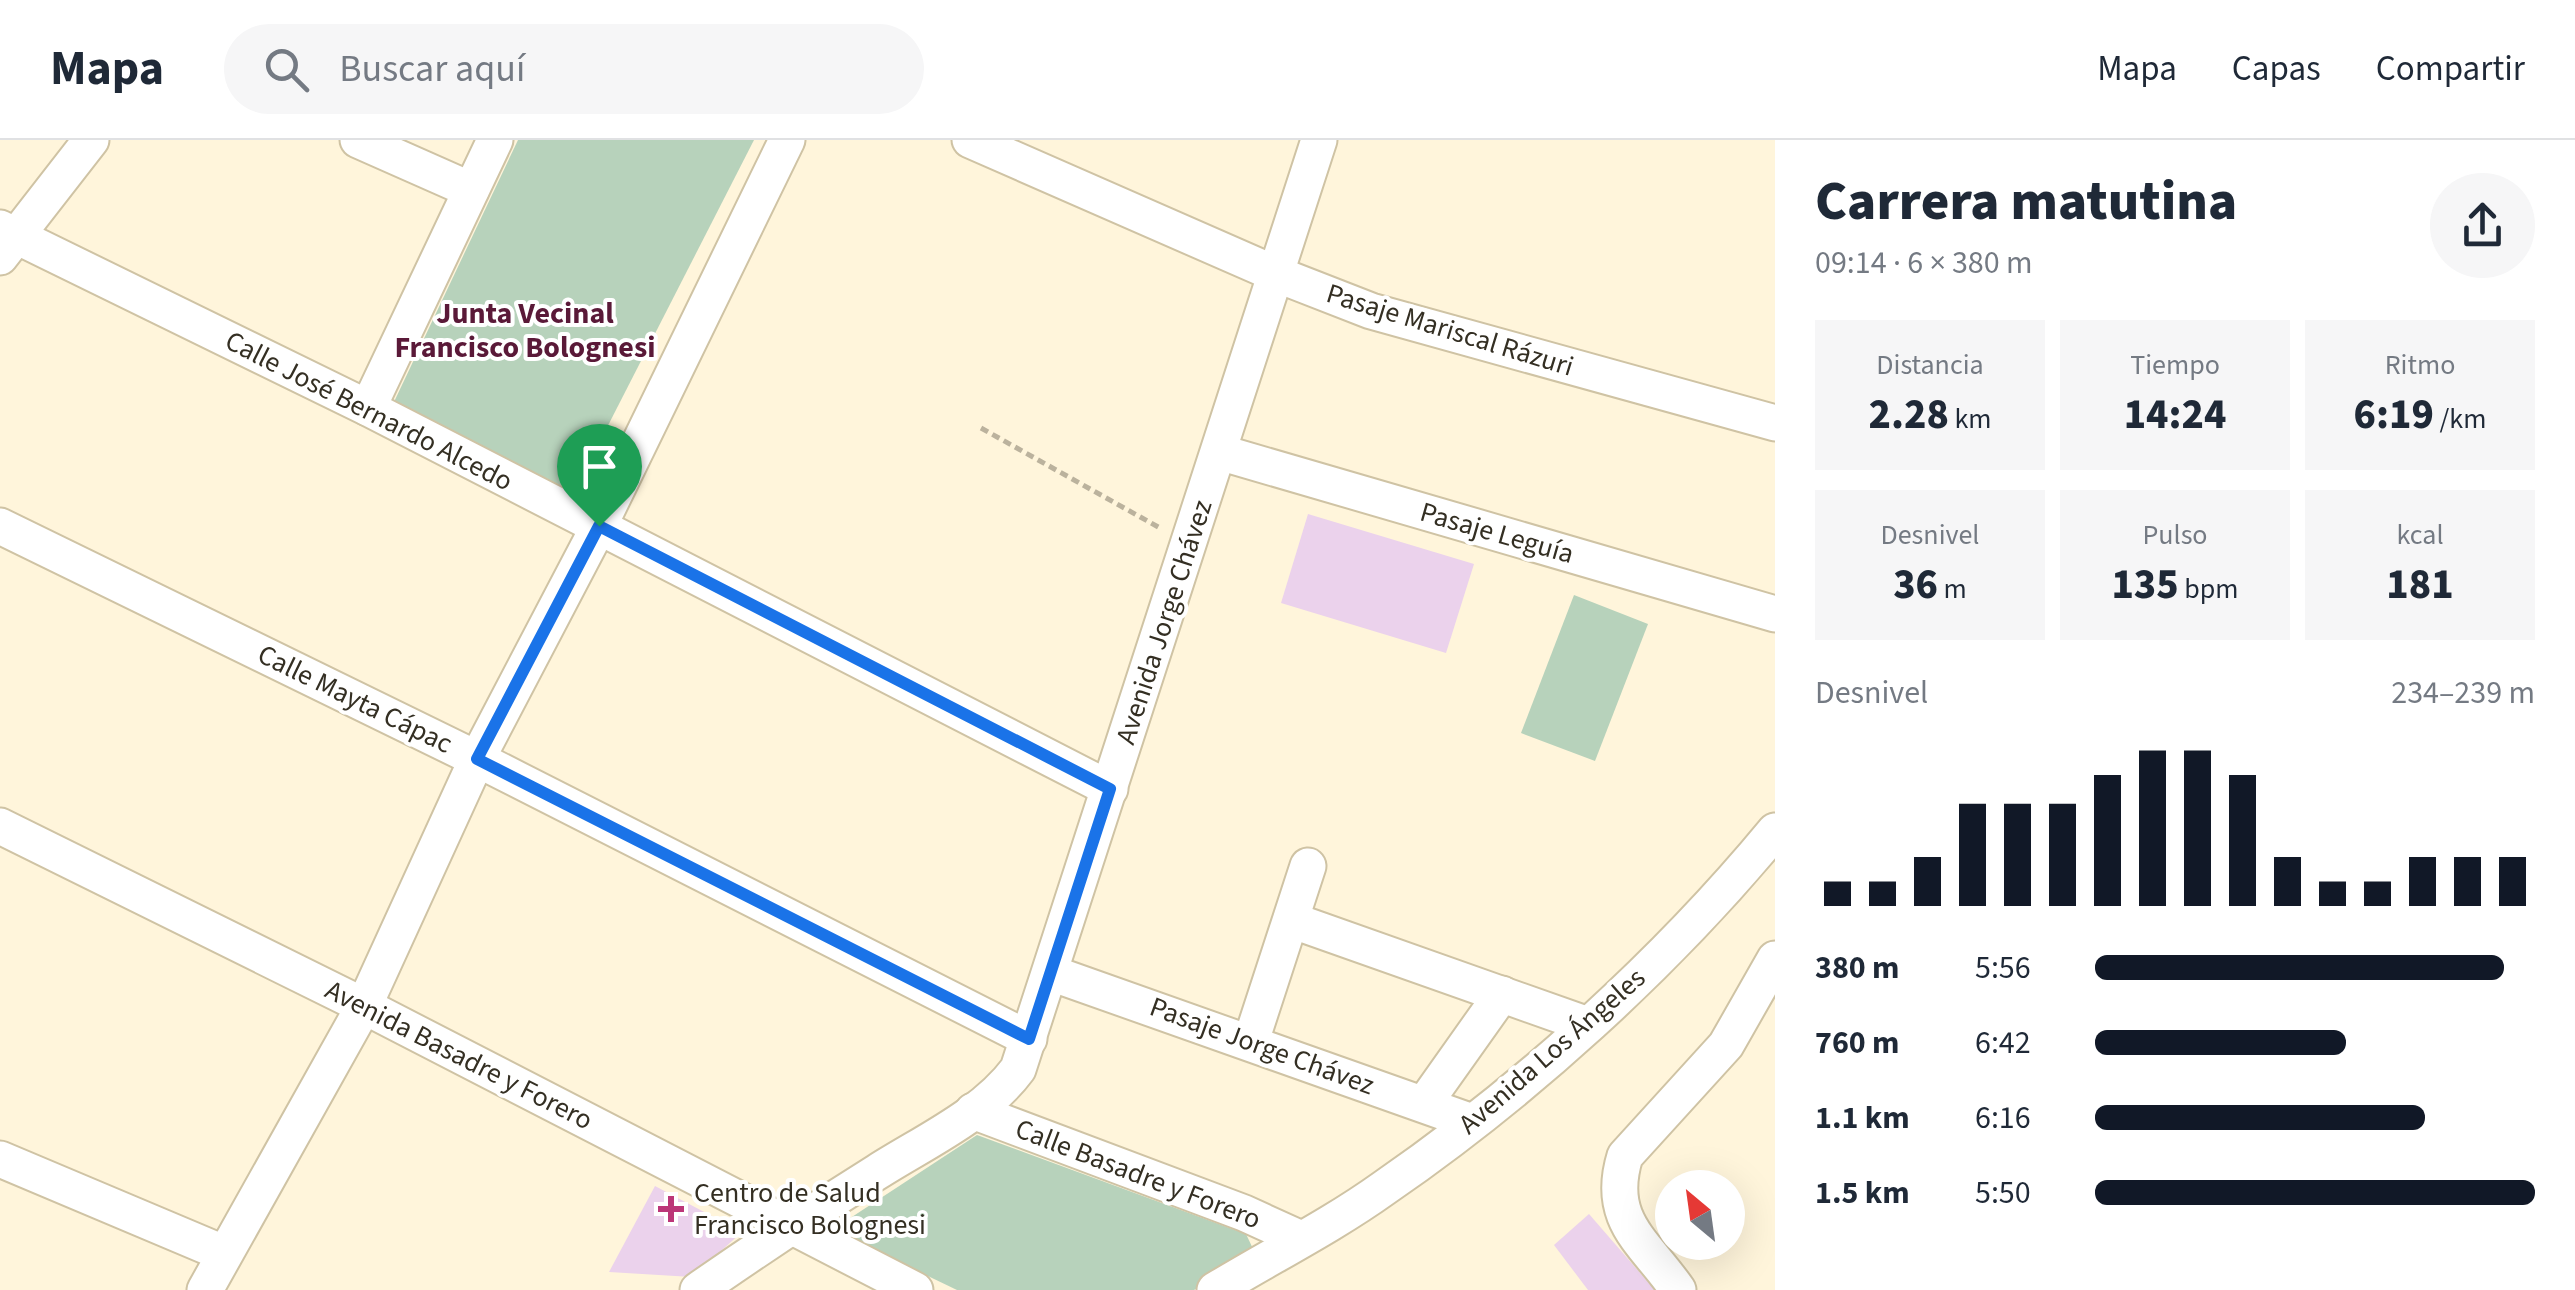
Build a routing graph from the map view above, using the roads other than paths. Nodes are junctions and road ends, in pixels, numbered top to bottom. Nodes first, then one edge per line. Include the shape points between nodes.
1 (91, 140) edge
2 (358, 140) edge
3 (495, 140) edge
4 (787, 140) edge
5 (970, 140) edge
6 (1320, 140) edge
7 (471, 190) junction
8 (5, 240) edge
9 (1276, 274) junction
10 (368, 408) junction
11 (1775, 423) edge
12 (1219, 452) junction
13 (0, 526) edge
14 (599, 526) junction
15 (1775, 614) edge
16 (477, 759) junction
17 (1110, 789) junction
18 (0, 826) edge
19 (1775, 831) edge
20 (1308, 866) dead end
21 (1291, 920) junction
22 (1775, 959) edge
23 (1051, 973) junction
24 (1502, 994) junction
25 (364, 1006) junction
26 (1588, 1025) junction
27 (1029, 1039) junction
28 (1251, 1041) junction
29 (1424, 1104) junction
30 (973, 1111) junction
31 (1472, 1122) junction
32 (0, 1158) edge
33 (791, 1226) junction
34 (1301, 1239) junction
35 (223, 1253) junction
36 (204, 1290) edge
37 (698, 1290) edge
38 (915, 1290) edge
39 (1215, 1290) edge
40 (1678, 1290) edge

1 - 8 street
2 - 7 street
3 - 7 street
4 - 14 street
5 - 9 street, Pasaje Mariscal Rázuri
6 - 9 street, Avenida Jorge Chávez
7 - 10 street
8 - 10 street, Calle José Bernardo Alcedo
9 - 11 street, Pasaje Mariscal Rázuri via 1370,312
9 - 12 street, Avenida Jorge Chávez
10 - 14 street, Calle José Bernardo Alcedo
12 - 15 street, Pasaje Leguía
12 - 17 street, Avenida Jorge Chávez
13 - 16 street, Calle Mayta Cápac
14 - 16 street
14 - 17 street, Calle José Bernardo Alcedo
16 - 25 street
16 - 27 street, Calle Mayta Cápac
17 - 23 street, Avenida Jorge Chávez
18 - 25 street, Avenida Basadre y Forero
19 - 26 street, Avenida Los Ángeles via 1668,951
20 - 21 street
21 - 24 street
21 - 28 street
22 - 40 street via 1726,1045 1626,1156 1618,1179 1630,1231
23 - 27 street, Avenida Jorge Chávez
23 - 28 street, Pasaje Jorge Chávez
24 - 26 street
24 - 29 street
25 - 33 street, Avenida Basadre y Forero
25 - 35 street
26 - 31 street, Avenida Los Ángeles
27 - 30 street, Avenida Jorge Chávez via 1007,1083
28 - 29 street, Pasaje Jorge Chávez
29 - 31 street, Pasaje Jorge Chávez
30 - 33 street, Avenida Jorge Chávez
30 - 34 street, Calle Basadre y Forero
31 - 34 street, Avenida Los Ángeles
32 - 35 street
33 - 37 street, Avenida Jorge Chávez
33 - 38 street, Avenida Basadre y Forero
34 - 39 street, Avenida Los Ángeles
35 - 36 street

